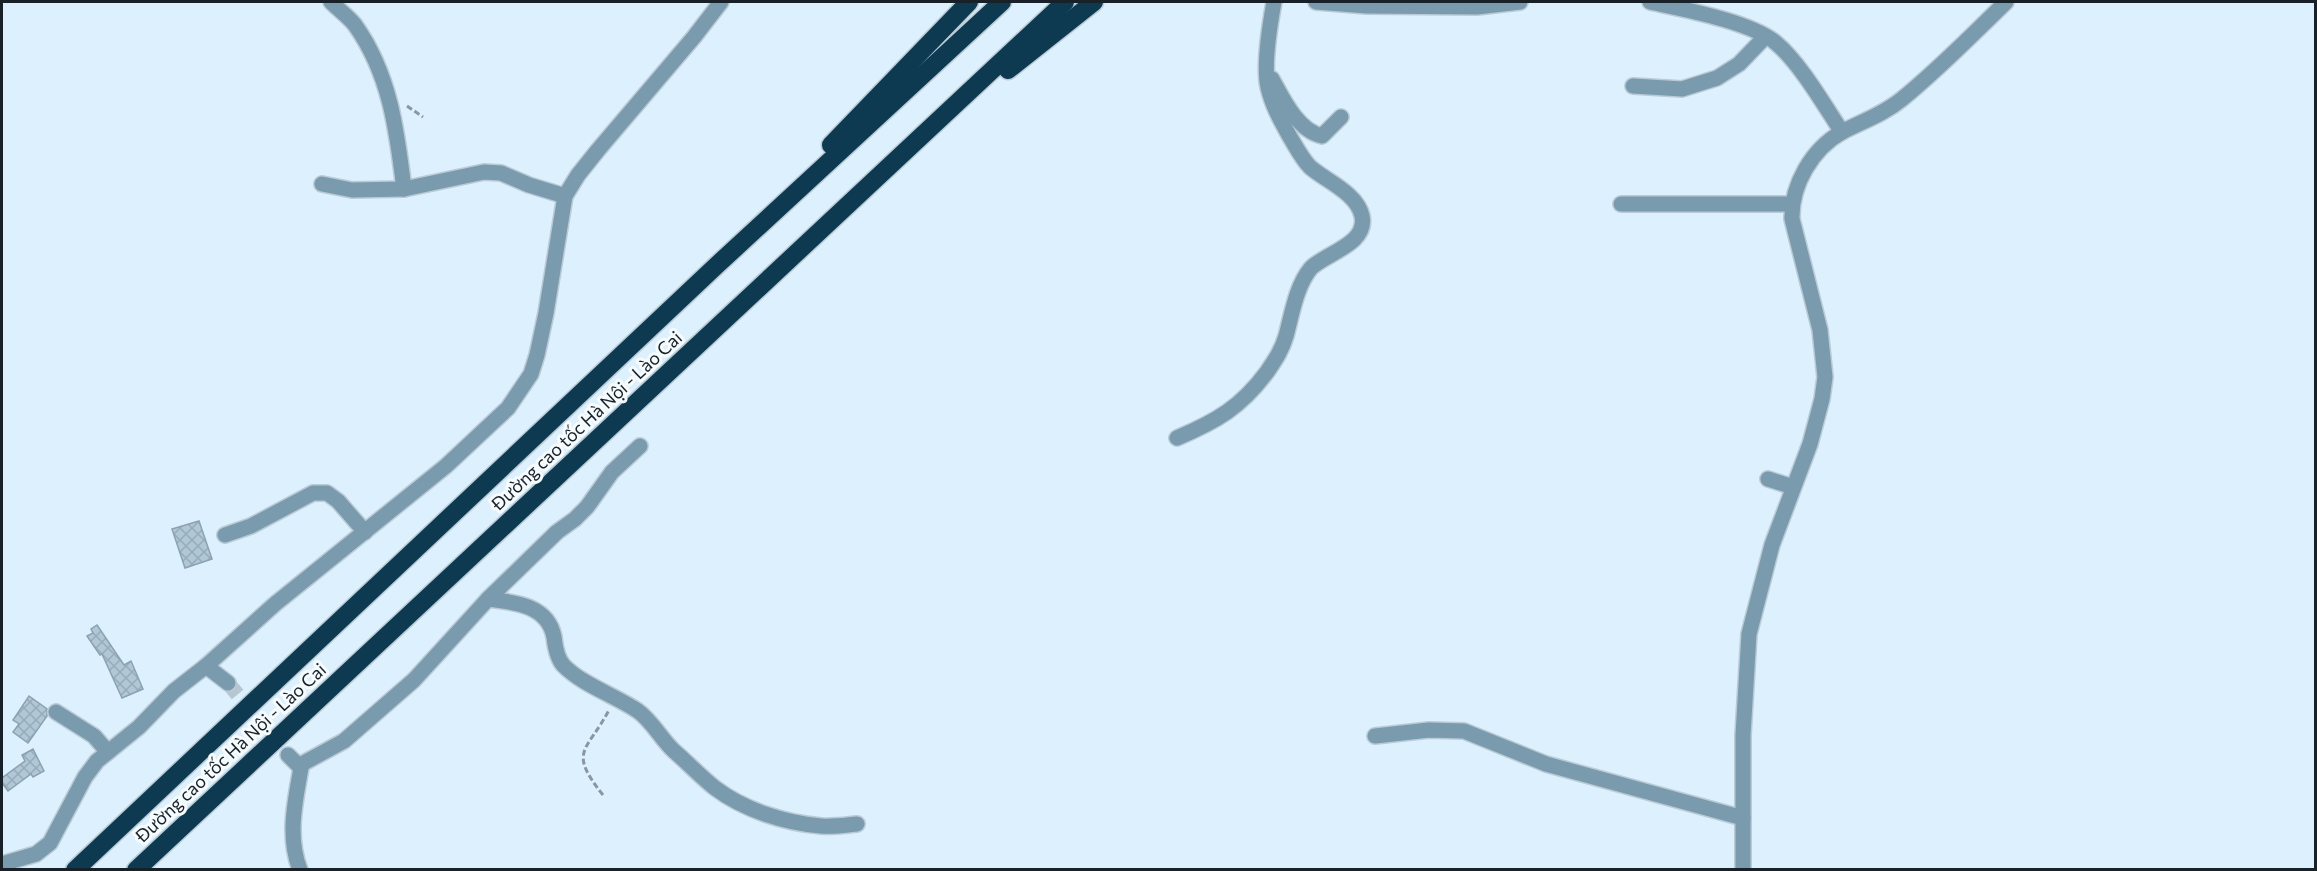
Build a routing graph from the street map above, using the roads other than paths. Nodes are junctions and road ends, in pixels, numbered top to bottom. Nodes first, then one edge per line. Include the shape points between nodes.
1 (331, 2) edge
2 (721, 2) edge
3 (969, 2) edge
4 (1002, 2) edge
5 (1065, 2) edge
6 (1094, 2) edge
7 (1274, 2) edge
8 (1317, 2) edge
9 (1520, 2) edge
10 (1650, 2) edge
11 (2006, 2) edge
12 (1404, 4) edge
13 (1766, 37) junction
14 (1268, 71) junction
15 (1633, 86) dead end
16 (1341, 117) dead end
17 (1842, 132) junction
18 (910, 148) junction
19 (322, 184) dead end
20 (404, 189) junction
21 (565, 196) junction
22 (1621, 204) dead end
23 (1792, 204) junction
24 (717, 265) junction
25 (1177, 438) dead end
26 (640, 446) dead end
27 (1768, 479) dead end
28 (1793, 487) junction
29 (365, 531) junction
30 (225, 536) dead end
31 (488, 599) junction
32 (206, 666) junction
33 (228, 683) tunnel mouth
34 (56, 712) dead end
35 (1376, 736) dead end
36 (108, 752) junction
37 (1743, 818) junction
38 (857, 824) dead end
39 (2, 853) edge
40 (17, 860) junction
41 (2, 864) edge
42 (75, 870) edge
43 (136, 870) edge
44 (300, 870) edge
45 (1743, 870) edge

1 - 20 street via 354,24 379,68 393,112
2 - 21 street via 598,150
3 - 24 highway
4 - 24 highway, Đường cao tốc Hà Nội - Lào Cai
5 - 18 highway, Đường cao tốc Hà Nội - Lào Cai
6 - 18 highway
7 - 14 street via 1268,35
8 - 12 street
9 - 12 street via 1477,7
10 - 13 street via 1696,12
11 - 17 street via 1901,101
13 - 15 street via 1739,64 1717,78 1682,88
13 - 17 street via 1785,51
14 - 16 street via 1286,104 1313,134 1322,136
14 - 25 street via 1272,100 1298,152 1309,166 1349,196 1359,208 1363,224 1349,244 1311,268 1299,290 1279,355 1256,386 1231,411
17 - 23 street via 1810,161
18 - 43 highway, Đường cao tốc Hà Nội - Lào Cai
19 - 20 street via 352,190
20 - 21 street via 484,172 501,173
21 - 29 street via 546,313 531,374 508,408 446,466
22 - 23 street
23 - 28 street via 1797,243 1820,330 1825,377 1817,420
24 - 42 highway, Đường cao tốc Hà Nội - Lào Cai
26 - 31 street via 612,472 587,507
27 - 28 street
28 - 37 street via 1772,545 1749,634 1744,683
29 - 30 street via 338,501 327,493 313,493
29 - 32 street
31 - 38 street via 522,604 541,615 548,621 563,666 639,712 676,753 732,799 776,818 822,826
31 - 44 street via 414,680 344,741 294,760 293,834
32 - 33 street
32 - 36 street
34 - 36 street via 93,736
35 - 37 street via 1429,730 1464,732 1546,764
36 - 40 street via 85,777 50,843 36,854
37 - 45 street
39 - 40 street
40 - 41 street

